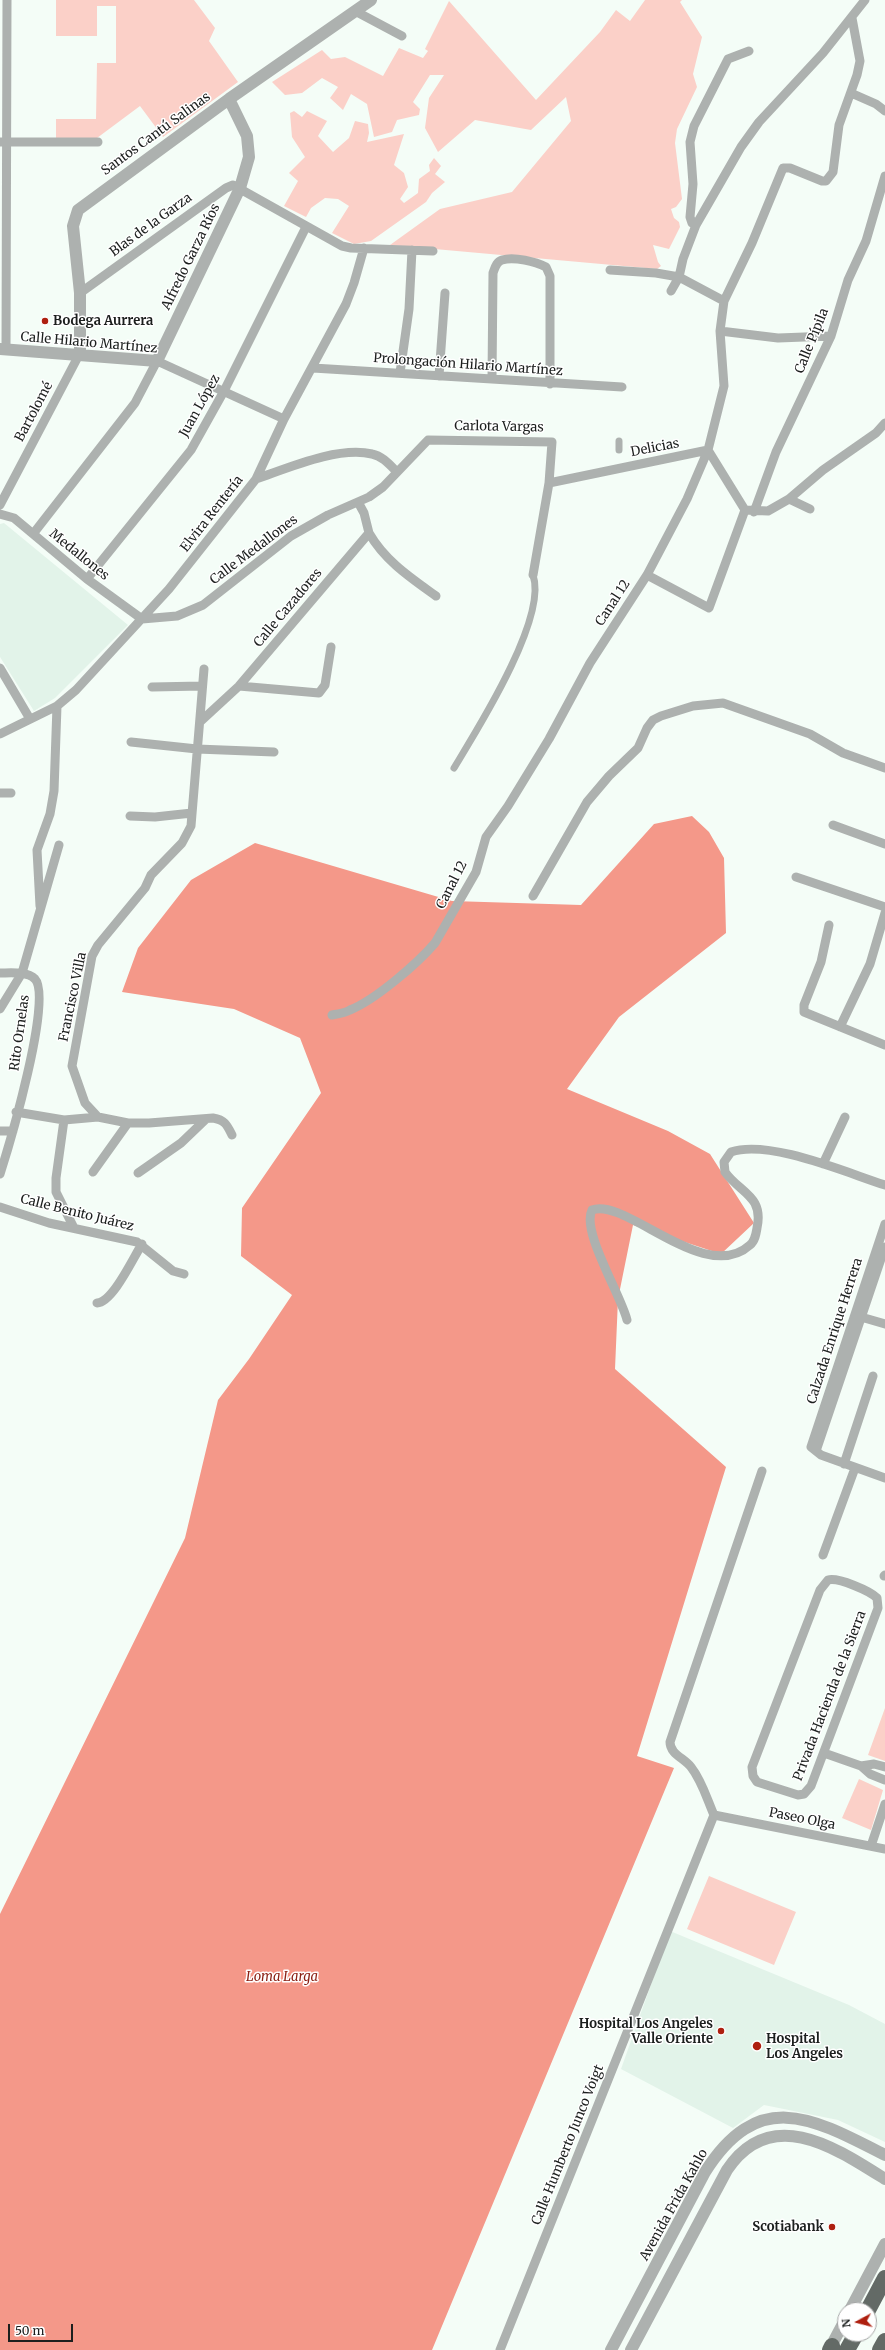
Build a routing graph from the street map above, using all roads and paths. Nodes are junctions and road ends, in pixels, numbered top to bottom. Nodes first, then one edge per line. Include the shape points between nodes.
1 (7, 0) edge
2 (371, 0) edge
3 (865, 0) edge
4 (355, 11) junction
5 (852, 18) junction
6 (402, 36) dead end
7 (749, 51) dead end
8 (851, 93) junction
9 (229, 99) junction
10 (885, 111) edge
11 (4, 142) edge
12 (98, 142) dead end
13 (885, 176) edge
14 (240, 188) junction
15 (696, 225) junction
16 (306, 227) junction
17 (364, 248) junction
18 (412, 250) junction
19 (433, 251) dead end
20 (610, 270) dead end
21 (679, 277) junction
22 (671, 291) dead end
23 (80, 293) junction
24 (445, 293) dead end
25 (724, 301) junction
26 (720, 331) junction
27 (831, 336) junction
28 (3, 349) edge
29 (80, 353) junction
30 (157, 361) junction
31 (313, 368) junction
32 (400, 373) junction
33 (439, 376) junction
34 (492, 379) junction
35 (550, 384) junction
36 (622, 387) dead end
37 (224, 390) junction
38 (284, 419) junction
39 (885, 423) edge
40 (619, 441) dead end
41 (619, 450) dead end
42 (708, 450) junction
43 (396, 472) junction
44 (256, 479) junction
45 (549, 483) junction
46 (789, 499) junction
47 (358, 502) junction
48 (0, 505) edge
49 (810, 509) dead end
50 (749, 511) junction
51 (0, 514) edge
52 (33, 534) junction
53 (368, 534) junction
54 (533, 575) joint
55 (647, 576) junction
56 (87, 579) junction
57 (436, 596) dead end
58 (142, 619) junction
59 (331, 647) dead end
60 (0, 668) edge
61 (204, 669) dead end
62 (202, 686) junction
63 (239, 686) junction
64 (152, 687) dead end
65 (57, 706) junction
66 (30, 719) junction
67 (201, 721) junction
68 (0, 734) edge
69 (131, 742) dead end
70 (197, 749) junction
71 (274, 752) dead end
72 (454, 768) dead end
73 (885, 768) edge
74 (0, 793) edge
75 (11, 793) dead end
76 (192, 813) junction
77 (130, 816) dead end
78 (833, 825) dead end
79 (885, 844) edge
80 (59, 845) dead end
81 (796, 877) dead end
82 (533, 896) dead end
83 (40, 906) junction
84 (885, 907) edge
85 (885, 913) edge
86 (829, 925) dead end
87 (0, 973) edge
88 (22, 973) junction
89 (0, 1009) edge
90 (332, 1015) dead end
91 (840, 1027) junction
92 (885, 1045) edge
93 (16, 1112) junction
94 (98, 1117) junction
95 (845, 1118) dead end
96 (64, 1120) junction
97 (205, 1120) junction
98 (128, 1123) junction
99 (0, 1131) edge
100 (13, 1131) junction
101 (232, 1135) dead end
102 (823, 1164) junction
103 (93, 1172) dead end
104 (138, 1173) dead end
105 (0, 1174) edge
106 (885, 1186) edge
107 (0, 1207) edge
108 (885, 1224) edge
109 (73, 1226) junction
110 (142, 1244) junction
111 (885, 1247) edge
112 (184, 1274) dead end
113 (97, 1303) dead end
114 (861, 1317) junction
115 (627, 1320) dead end
116 (885, 1324) edge
117 (873, 1376) dead end
118 (813, 1449) junction
119 (844, 1464) junction
120 (855, 1468) junction
121 (762, 1471) dead end
122 (885, 1478) edge
123 (823, 1555) dead end
124 (824, 1753) junction
125 (861, 1766) junction
126 (885, 1767) edge
127 (885, 1780) edge
128 (885, 1804) edge
129 (714, 1815) junction
130 (871, 1846) junction
131 (885, 1849) edge
132 (885, 2155) edge
133 (885, 2179) edge
134 (885, 2244) edge
135 (885, 2278) edge
136 (854, 2302) edge
137 (872, 2302) edge
138 (837, 2335) edge
139 (885, 2340) edge
140 (830, 2349) edge
141 (500, 2350) edge
142 (611, 2350) edge
143 (631, 2350) edge
144 (880, 2350) edge

1 - 11 street
2 - 4 street, Santos Cantú Salinas
3 - 5 street
4 - 6 street
4 - 9 street, Santos Cantú Salinas
5 - 8 street via 860,61
5 - 15 street via 759,122 741,147
7 - 15 street via 728,59 691,136 693,184 690,218
8 - 10 street
8 - 25 street, Canal 12 via 837,134 833,172 826,181 822,181 786,167 782,171
9 - 14 street, Alfredo Garza Ríos via 247,136 249,146 249,157
9 - 23 street, Santos Cantú Salinas via 78,210 73,226
11 - 12 street
11 - 28 street
13 - 27 street, Calle Pípila via 866,240 848,280
14 - 16 street
14 - 23 street, Blas de la Garza via 226,188
14 - 30 street, Alfredo Garza Ríos
15 - 21 street
16 - 17 street via 342,246
16 - 37 street, Juan López
17 - 18 street
17 - 31 street, Elvira Rentería via 346,304
18 - 19 street
18 - 32 street via 409,309
20 - 21 street
21 - 22 street
21 - 25 street
23 - 29 street, Santos Cantú Salinas
24 - 33 street
25 - 26 street, Canal 12
26 - 27 street via 778,338
26 - 42 street, Canal 12 via 724,386
27 - 50 street, Calle Pípila
28 - 29 street, Calle Hilario Martínez
29 - 30 street, Calle Hilario Martínez
29 - 48 street, Bartolomé
30 - 37 street, Calle Hilario Martínez
30 - 52 street, Alfredo Garza Ríos via 134,403
31 - 32 street, Prolongación Hilario Martínez
31 - 38 street, Elvira Rentería
32 - 33 street, Prolongación Hilario Martínez
33 - 34 street, Prolongación Hilario Martínez
34 - 35 street, Prolongación Hilario Martínez
34 - 35 street via 492,284 496,265 500,261 538,263 546,267 550,276
35 - 36 street, Prolongación Hilario Martínez
37 - 38 street, Calle Hilario Martínez
37 - 56 street, Juan López via 190,450
38 - 44 street, Elvira Rentería
39 - 46 street via 876,433 823,470
40 - 41 street
42 - 45 street, Delicias
42 - 50 street
42 - 55 street, Canal 12 via 687,499
43 - 44 street via 382,458 358,452 309,461
43 - 45 street, Carlota Vargas via 428,440 552,442
43 - 47 street, Calle Medallones via 382,487
44 - 58 street, Elvira Rentería
45 - 54 street, Carlota Vargas
46 - 49 street
46 - 50 street via 768,511
47 - 53 street via 364,513
47 - 58 street, Calle Medallones via 291,536 203,605 177,616
50 - 55 street, Calle Pípila via 709,608
51 - 52 street, Medallones via 8,515
52 - 56 street, Medallones
53 - 57 street via 376,547 390,561
53 - 63 street, Calle Cazadores
54 - 72 street via 536,584 534,598 519,649 500,692
55 - 90 street, Canal 12 via 590,663 549,739 486,837 476,872 435,943 426,954 368,1000 350,1011
56 - 58 street, Medallones
58 - 65 street, Elvira Rentería via 76,690
59 - 63 street via 325,686 319,693
60 - 66 street
61 - 62 street
62 - 64 street
62 - 67 street
63 - 67 street, Calle Cazadores
65 - 66 street, Elvira Rentería
65 - 83 street via 54,791 50,814 37,850
66 - 68 street, Elvira Rentería
67 - 70 street
69 - 70 street
70 - 71 street
70 - 76 street
73 - 82 street via 843,753 810,734 723,703 693,706 653,720 638,748 605,780 587,802
74 - 75 street
76 - 77 street via 155,817
76 - 94 street, Francisco Villa via 191,826 182,843 151,875 145,888 98,944 92,956 72,1066 85,1103
78 - 79 street
80 - 83 street
81 - 84 street
83 - 88 street
85 - 91 street via 870,964
86 - 91 street via 821,962 804,1005 804,1012
87 - 88 street
88 - 89 street
88 - 93 street, Rito Ornelas via 36,980 39,996 30,1065
91 - 92 street
93 - 96 street
93 - 100 street, Rito Ornelas
94 - 96 street
94 - 98 street
95 - 102 street
96 - 109 street via 56,1192
97 - 98 street
97 - 101 street via 222,1120 228,1125
97 - 104 street via 181,1143
98 - 103 street
99 - 100 street
100 - 105 street, Rito Ornelas
102 - 106 street
102 - 115 street via 781,1153 746,1148 731,1152 723,1166 729,1178 749,1194 760,1217 753,1242 745,1250 734,1254 711,1255 678,1243 619,1214 601,1209 592,1210 589,1220 594,1243 624,1305
107 - 109 street, Calle Benito Juárez via 50,1223
108 - 118 street, Calzada Enrique Herrera
109 - 110 street, Calle Benito Juárez
110 - 112 street, Calle Benito Juárez via 173,1271
110 - 113 street via 116,1288 105,1300
111 - 114 street, Calzada Enrique Herrera
114 - 116 street
114 - 118 street, Calzada Enrique Herrera
117 - 119 street
118 - 119 street
119 - 120 street
120 - 122 street
120 - 123 street
121 - 129 street via 670,1738 672,1750 687,1762
124 - 124 street, Privada Hacienda de la Sierra via 876,1614 878,1602 870,1593 831,1579 825,1582 820,1590 753,1762 753,1776 760,1783 795,1794 804,1794 811,1786
124 - 125 street
125 - 126 street via 874,1764
125 - 127 street via 870,1774
128 - 130 street
129 - 130 street, Paseo Olga
129 - 141 street, Calle Humberto Junco Voigt
130 - 131 street, Paseo Olga
132 - 142 street, Avenida Frida Kahlo via 835,2130 806,2119 766,2120 735,2136 714,2158 705,2172
133 - 143 street via 846,2154 810,2138 770,2138 746,2148 728,2170
134 - 136 street
135 - 137 highway
138 - 140 street
139 - 144 highway

